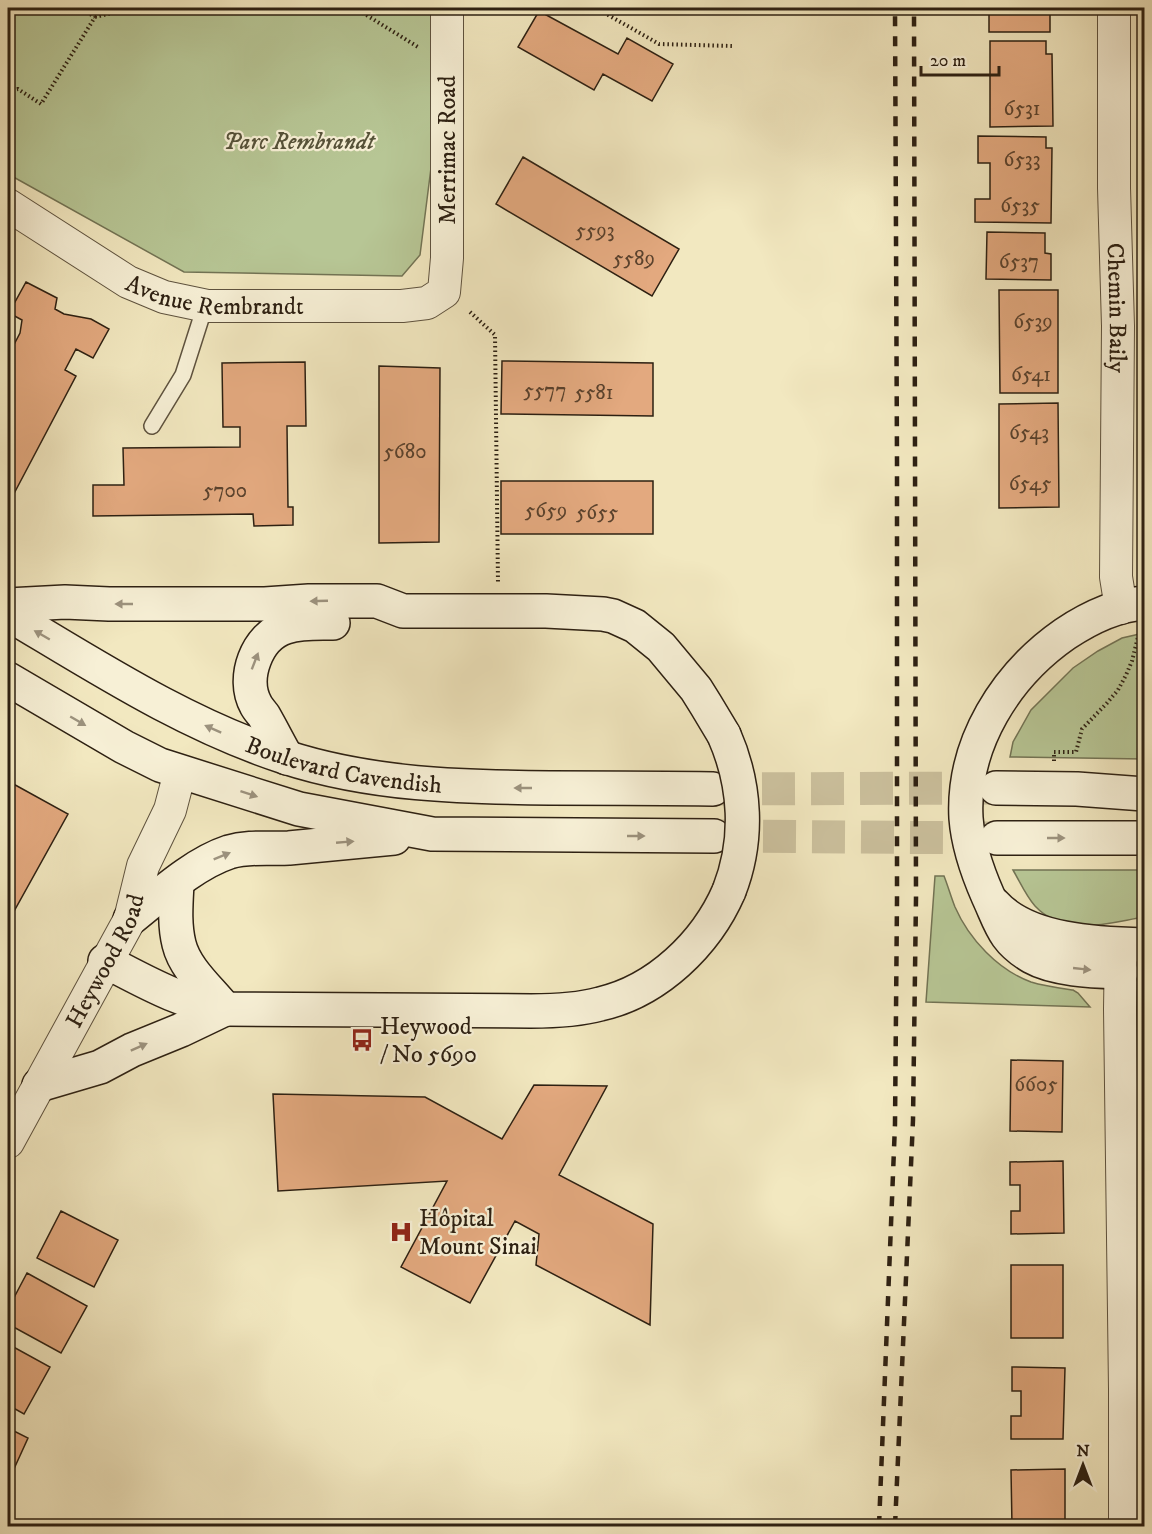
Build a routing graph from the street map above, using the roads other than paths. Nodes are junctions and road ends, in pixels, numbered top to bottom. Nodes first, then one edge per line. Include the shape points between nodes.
1 (447, 8) edge
2 (1114, 8) edge
3 (8, 205) edge
4 (1131, 281) edge
5 (444, 292) joint
6 (205, 306) junction
7 (152, 426) dead end
8 (8, 605) edge
9 (403, 611) junction
10 (8, 614) edge
11 (1135, 614) edge
12 (8, 679) edge
13 (287, 758) junction
14 (180, 772) junction
15 (1144, 779) edge
16 (996, 788) tunnel mouth
17 (713, 789) tunnel mouth
18 (1077, 789) junction
19 (1144, 795) edge
20 (432, 834) junction
21 (714, 836) tunnel mouth
22 (997, 838) tunnel mouth
23 (1144, 838) edge
24 (177, 882) junction
25 (130, 919) junction
26 (1129, 954) edge
27 (105, 961) junction
28 (225, 1009) junction
29 (39, 1085) junction
30 (8, 1142) edge
31 (1135, 1400) edge
32 (1125, 1527) edge

1 - 5 street, Merrimac Road
2 - 4 street, Chemin Baily via 1114,188
3 - 6 street, Avenue Rembrandt via 128,282 164,297
4 - 11 street, Chemin Baily via 1116,578
5 - 6 street, Avenue Rembrandt via 427,303 402,306
6 - 7 lane via 183,375
9 -> 8 main road via 377,601
13 -> 9 main road via 252,694 251,671 267,639 287,626 376,623
9 - 28 main road, bridge via 603,614 635,626 662,647 706,705 724,735 736,767 742,827 739,858 729,891 705,931 678,962 633,993 602,1004 531,1011
13 -> 10 main road, Boulevard Cavendish via 180,713
11 - 26 main road via 1087,621 1026,668 986,723 973,757 966,806 972,852 982,882 990,899 1006,915 1041,931
12 -> 14 main road, Boulevard Cavendish via 124,747
17 -> 13 main road, Boulevard Cavendish via 437,785 346,773
14 -> 20 main road, Boulevard Cavendish via 299,808
14 - 25 street, Heywood Road via 170,810 142,866
15 - 18 main road
16 - 18 main road
18 - 19 main road
20 -> 21 main road, Boulevard Cavendish
24 -> 20 main road via 210,861 241,849
22 -> 23 main road
24 - 25 main road
24 - 28 main road via 181,951
25 - 27 street, Heywood Road
26 - 31 street
27 - 28 main road via 175,996
27 - 29 street, Heywood Road
29 -> 28 main road via 100,1067
29 - 30 street, Heywood Road
31 - 32 street

